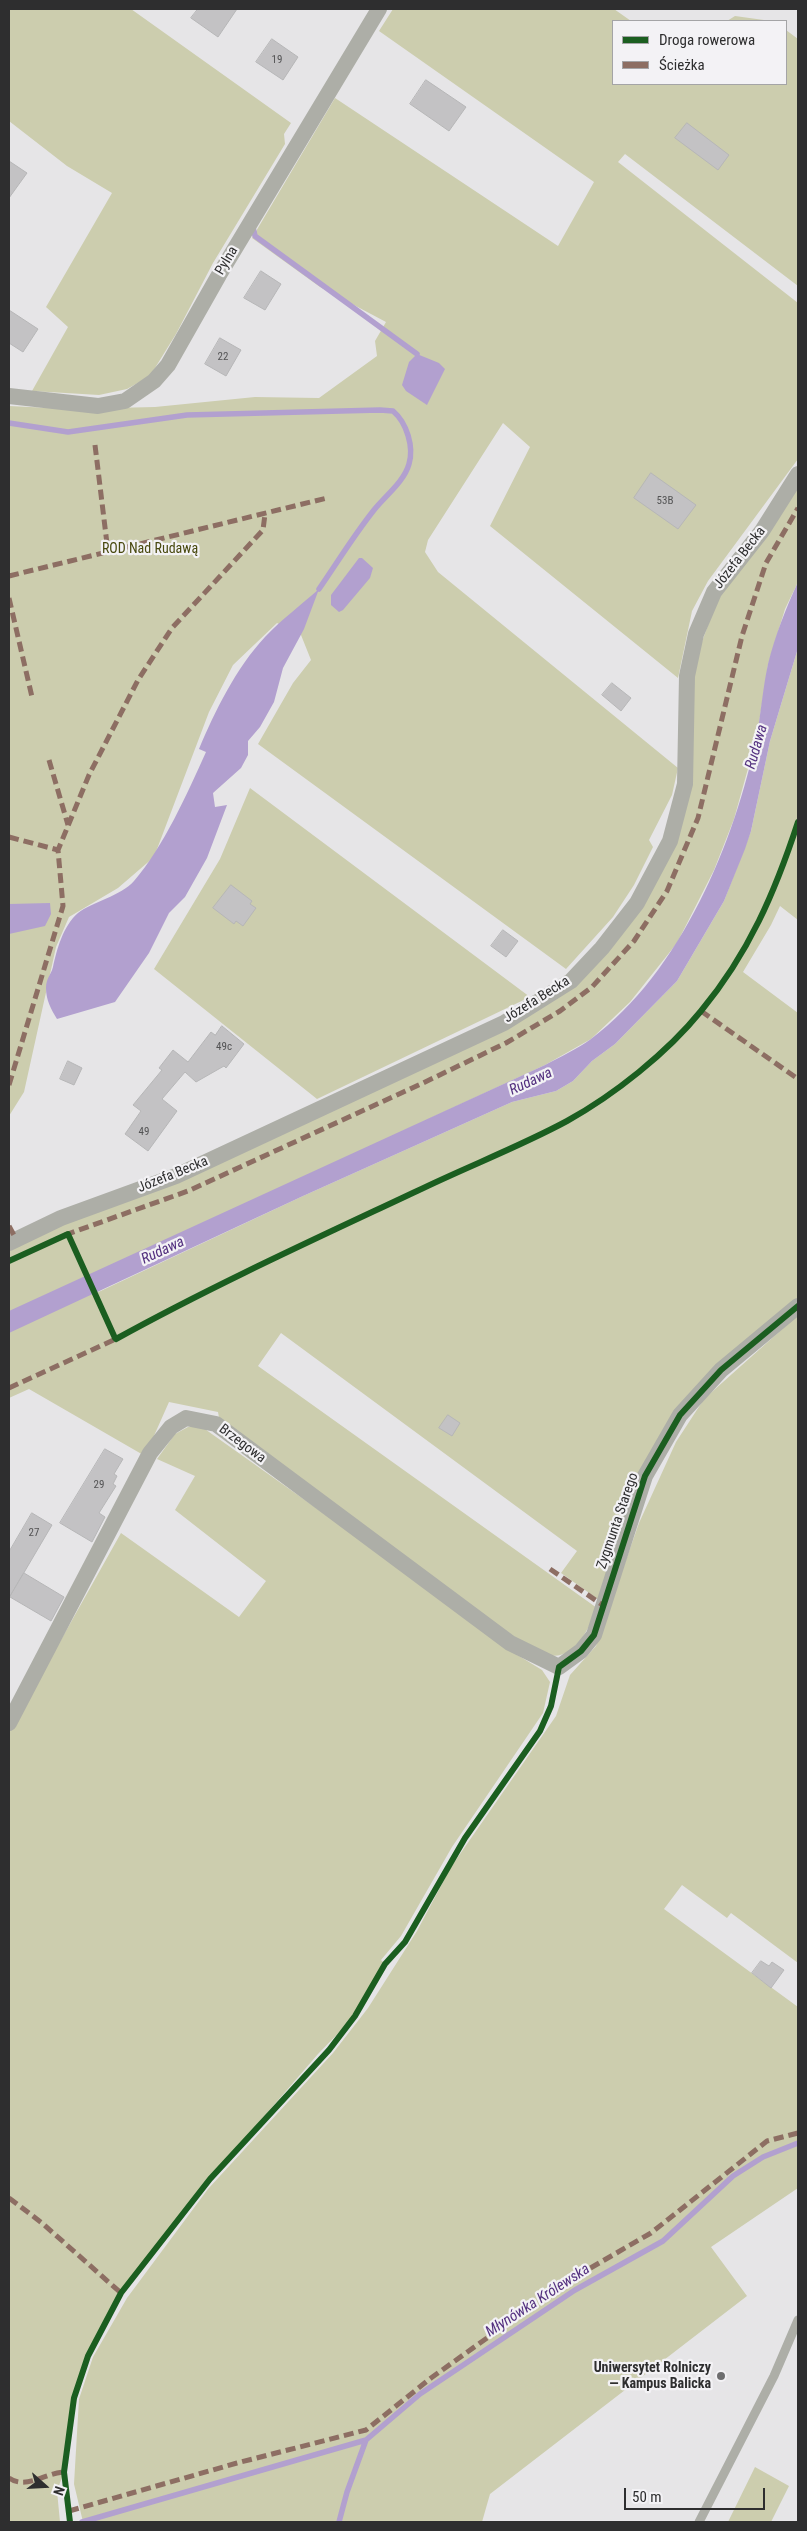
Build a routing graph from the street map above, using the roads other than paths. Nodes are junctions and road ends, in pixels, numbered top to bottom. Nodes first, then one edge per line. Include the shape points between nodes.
1 (379, 9) edge
2 (9, 396) edge
3 (798, 474) edge
4 (9, 1243) edge
5 (798, 1306) edge
6 (559, 1667) joint
7 (9, 1723) edge
8 (798, 2320) edge
9 (699, 2522) edge

1 - 2 street, Pylna via 168,365 154,381 125,401 98,406
3 - 4 street, Józefa Becka via 762,531 714,592 696,634 687,676 685,784 670,841 637,903 571,981 504,1022 176,1176 61,1218
5 - 6 street, Zygmunta Starego via 721,1370 680,1415 645,1476 594,1635 581,1651
6 - 7 street, Brzegowa via 510,1643 216,1424 186,1418 171,1427 150,1453
8 - 9 lane via 774,2376

